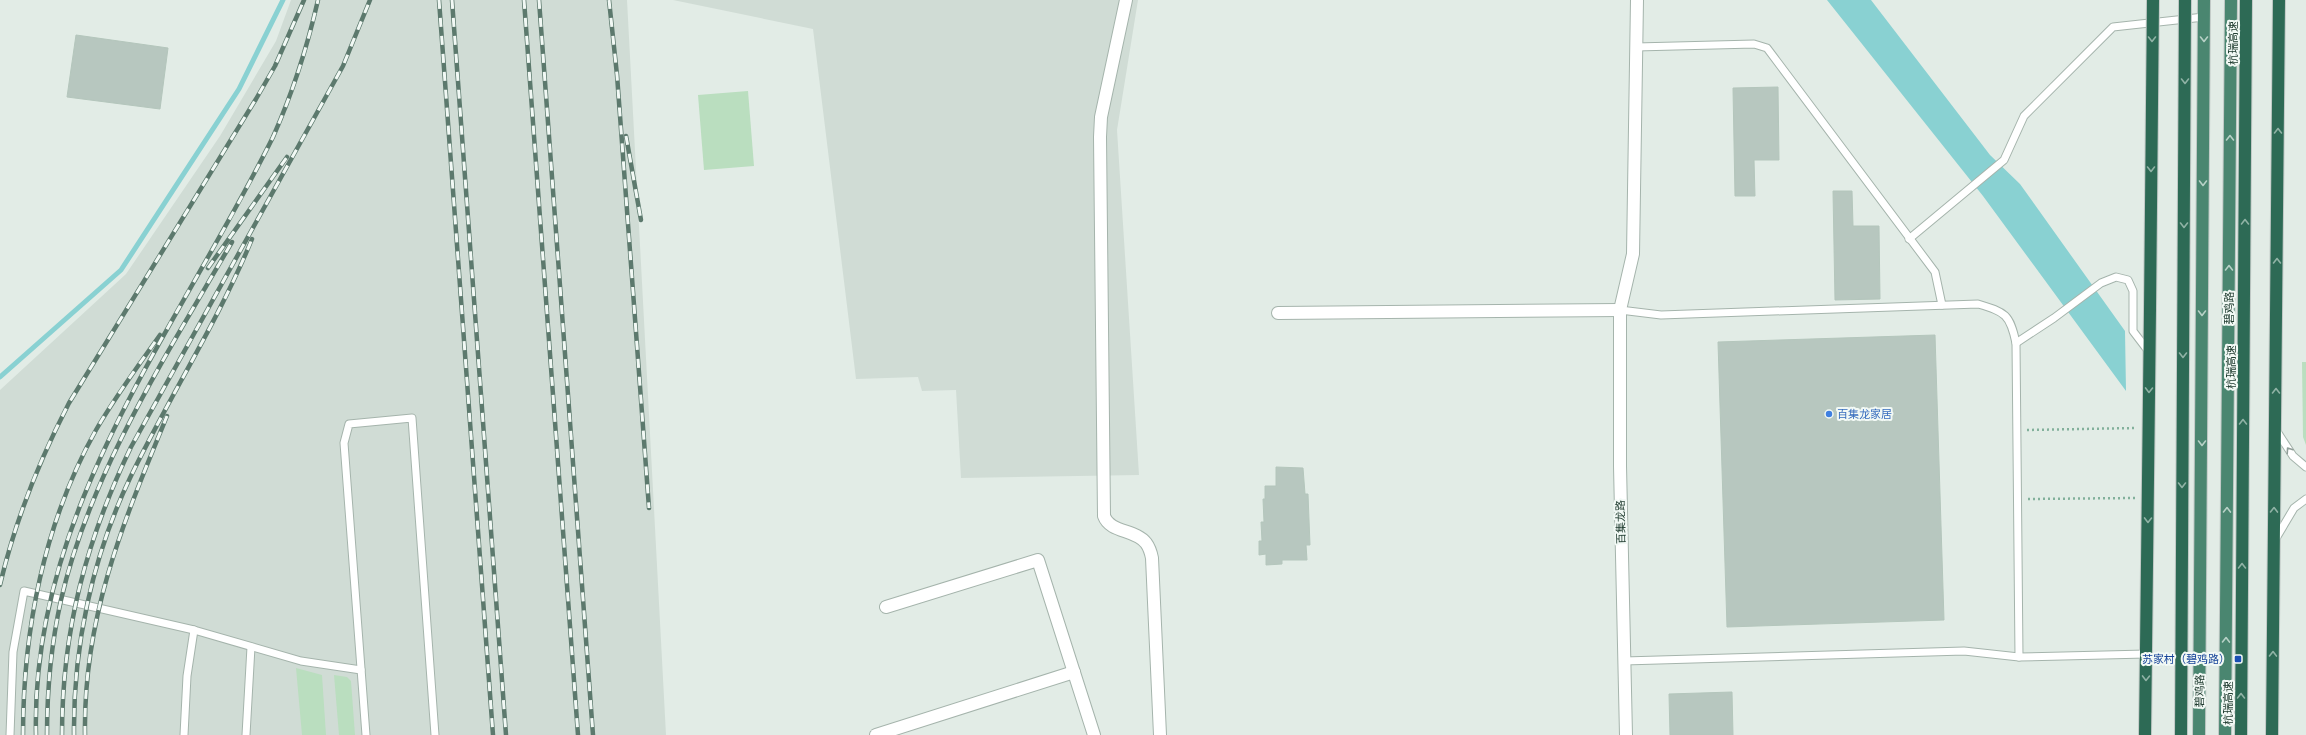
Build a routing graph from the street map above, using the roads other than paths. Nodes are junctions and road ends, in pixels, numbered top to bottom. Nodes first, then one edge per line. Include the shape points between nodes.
1 (1126, 0) edge
2 (1637, 0) edge
3 (2153, 0) edge
4 (2185, 0) edge
5 (2204, 0) edge
6 (2231, 0) edge
7 (2246, 0) edge
8 (2279, 0) edge
9 (2204, 17) junction
10 (1636, 47) junction
11 (1909, 239) junction
12 (1942, 305) junction
13 (1620, 310) junction
14 (1278, 313) dead end
15 (2016, 342) junction
16 (2150, 352) junction
17 (2275, 430) junction
18 (2306, 467) edge
19 (2306, 499) edge
20 (2274, 541) junction
21 (886, 607) dead end
22 (194, 630) junction
23 (251, 647) junction
24 (2146, 654) junction
25 (2019, 657) junction
26 (1624, 661) junction
27 (361, 670) junction
28 (1074, 672) junction
29 (10, 735) edge
30 (184, 735) edge
31 (246, 735) edge
32 (366, 735) edge
33 (435, 735) edge
34 (876, 735) edge
35 (1094, 735) edge
36 (1160, 735) edge
37 (1626, 735) edge
38 (2145, 735) edge
39 (2181, 735) edge
40 (2199, 735) edge
41 (2225, 735) edge
42 (2241, 735) edge
43 (2272, 735) edge

1 - 36 street via 1100,137 1104,516 1106,522 1112,526 1143,540 1148,545 1152,558
2 - 10 street, 百集龙路
3 -> 16 highway, bridge
4 -> 39 highway, bridge
5 - 9 highway, 碧鸡路
41 -> 6 highway, 碧鸡路
42 -> 7 highway, 杭瑞高速
17 -> 8 highway
9 - 11 lane via 2113,27 2024,116 2004,160
9 -> 40 highway, 碧鸡路
10 - 11 lane via 1754,44 1766,48
10 - 13 street, 百集龙路 via 1633,254
11 - 12 lane via 1935,272
12 - 13 lane via 1661,315
12 - 15 lane via 1978,304 1998,310 2012,323
13 - 14 street
13 - 26 street, 百集龙路
15 - 16 lane via 2101,283 2116,277 2128,280 2133,291 2133,331
15 - 25 lane
16 -> 24 highway
18 -> 17 lane via 2293,456
20 -> 17 highway
19 - 20 lane via 2294,508
43 -> 20 highway
21 - 28 street via 1038,560
22 - 23 lane
22 - 29 lane via 24,591 13,652
22 - 30 lane via 187,676
23 - 27 lane via 301,661
23 - 31 lane
24 - 25 lane
24 -> 38 highway
25 - 26 lane via 1964,651
26 - 37 street, 百集龙路
27 - 32 lane
27 - 33 lane via 344,443 349,424 412,418
28 - 34 street
28 - 35 street

